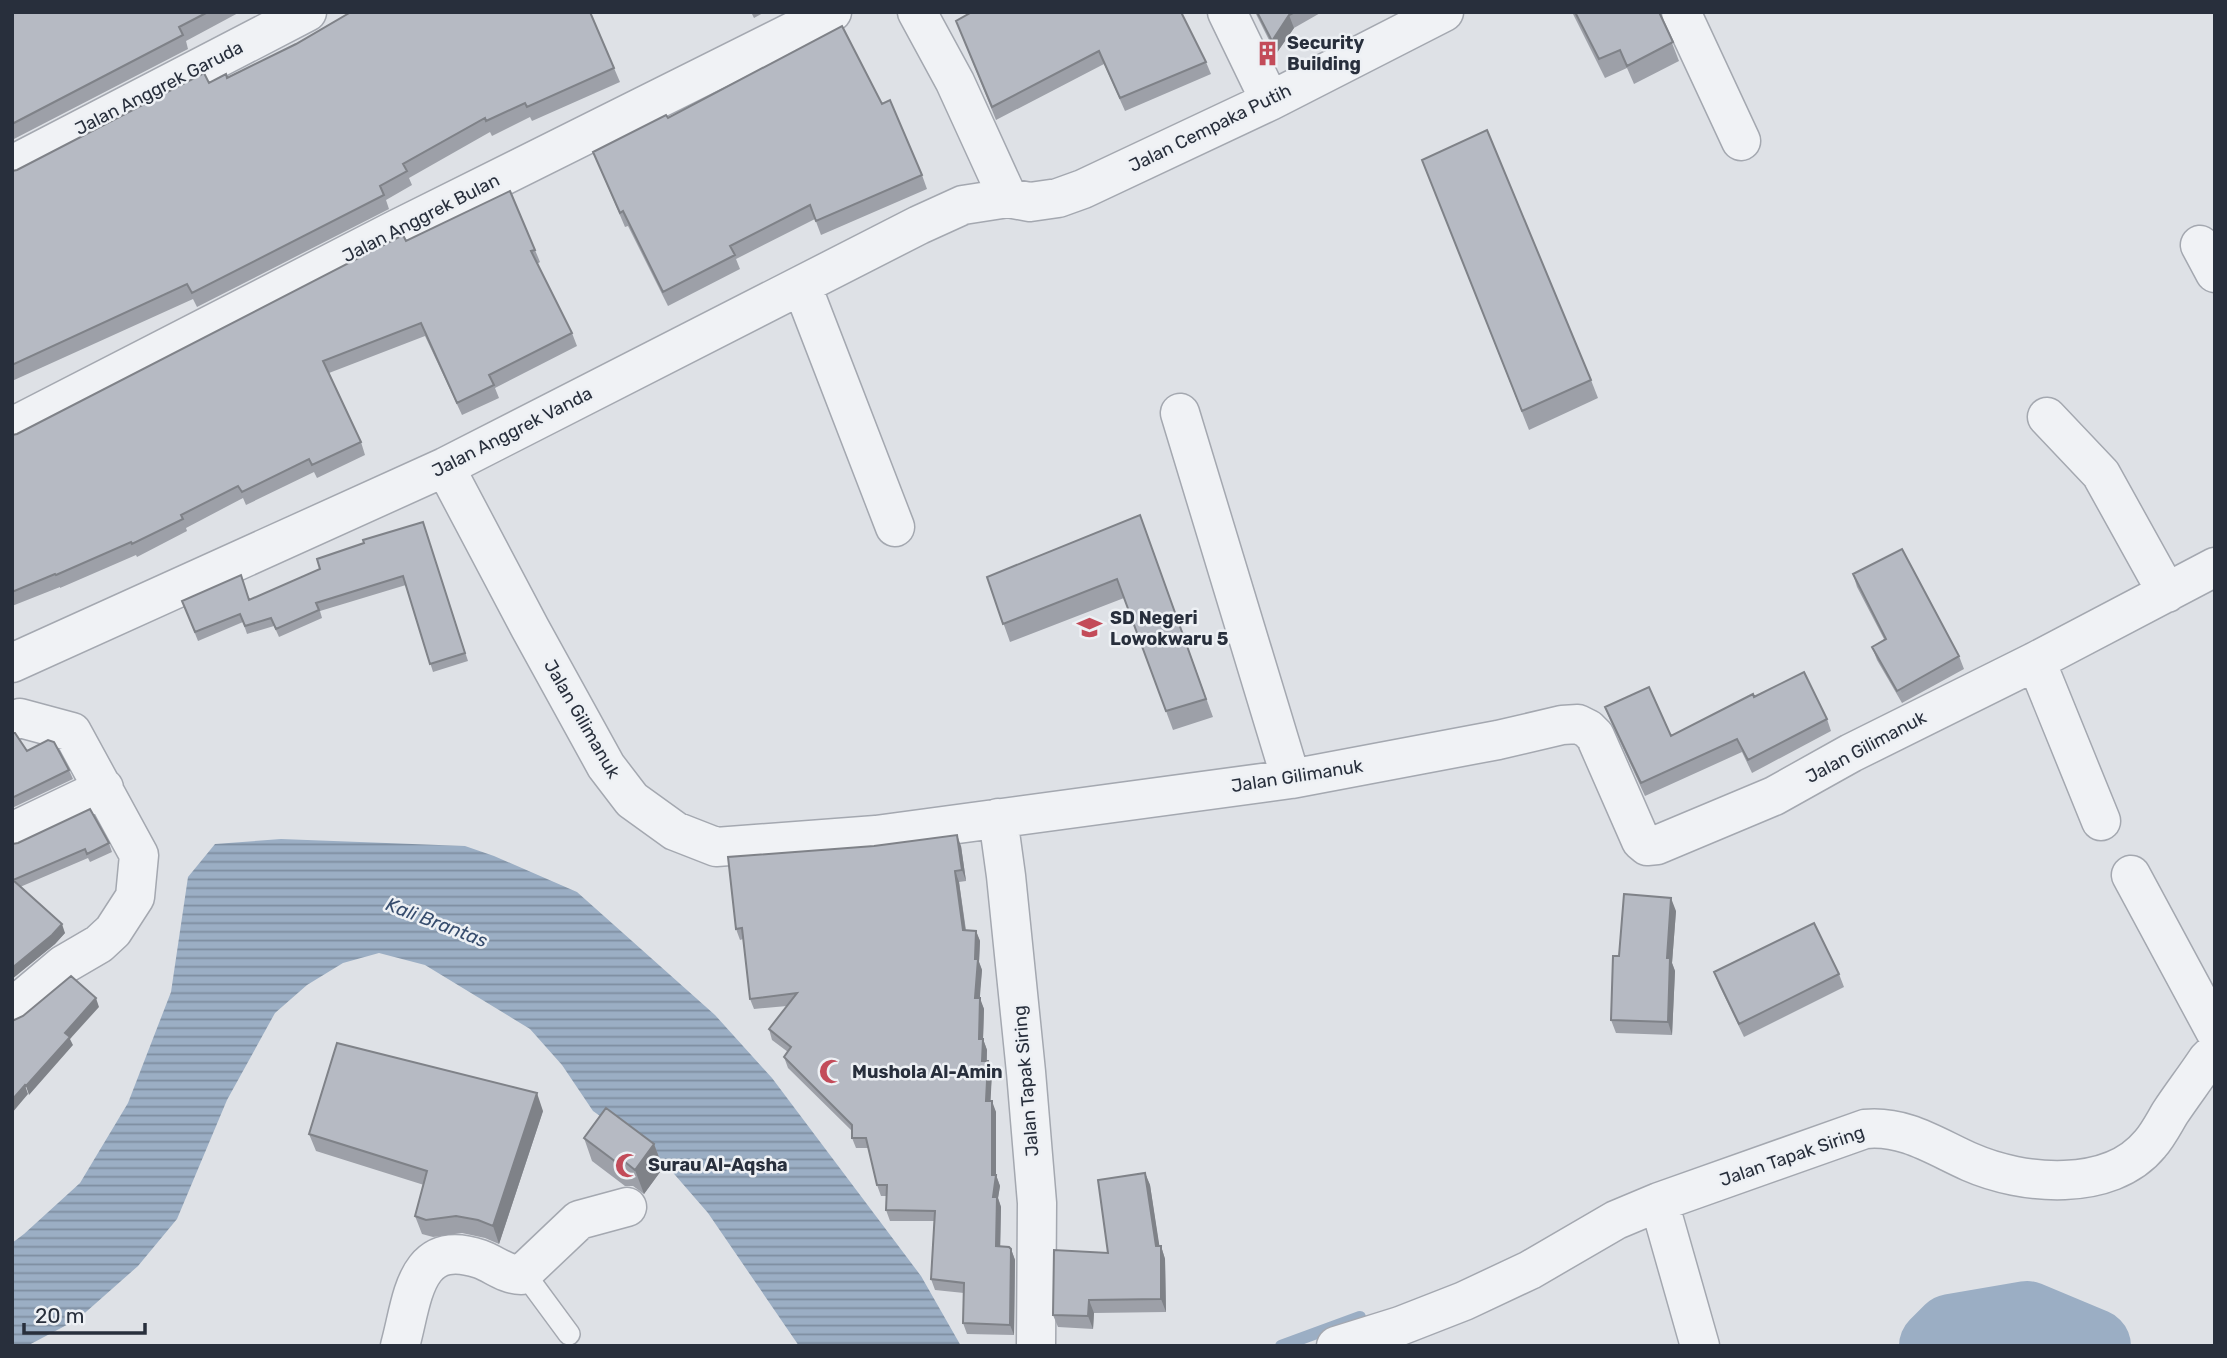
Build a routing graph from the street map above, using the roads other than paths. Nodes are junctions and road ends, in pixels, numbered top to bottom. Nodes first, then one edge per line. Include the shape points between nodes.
1 (307, 12) edge
2 (832, 12) edge
3 (917, 12) edge
4 (1227, 12) edge
5 (1444, 12) edge
6 (1681, 12) edge
7 (1270, 101) junction
8 (1741, 141) dead end
9 (12, 165) edge
10 (1008, 198) junction
11 (802, 286) junction
12 (1180, 413) dead end
13 (2047, 417) dead end
14 (12, 427) edge
15 (445, 467) junction
16 (895, 527) dead end
17 (2215, 566) edge
18 (2166, 593) junction
19 (2036, 661) junction
20 (12, 663) edge
21 (12, 721) edge
22 (1291, 779) junction
23 (104, 788) junction
24 (998, 818) junction
25 (2101, 821) dead end
26 (12, 832) edge
27 (2131, 876) dead end
28 (12, 1008) edge
29 (2215, 1031) edge
30 (2215, 1052) edge
31 (1659, 1202) junction
32 (627, 1207) dead end
33 (524, 1273) junction
34 (569, 1334) dead end
35 (400, 1346) edge
36 (1036, 1346) edge
37 (1336, 1346) edge
38 (1700, 1346) edge

1 - 9 street, Jalan Anggrek Garuda
2 - 14 street, Jalan Anggrek Bulan
3 - 10 street
4 - 7 street
5 - 7 street, Jalan Cempaka Putih
6 - 8 street
7 - 10 street, Jalan Cempaka Putih via 1083,189 1039,201
10 - 11 street, Jalan Anggrek Vanda via 963,205
11 - 15 street, Jalan Anggrek Vanda
11 - 16 street
12 - 22 street
13 - 18 street via 2101,474
15 - 20 street, Jalan Anggrek Vanda
15 - 24 street, Jalan Gilimanuk via 606,766 632,800 675,831 716,847 876,835
17 - 18 street, Jalan Gilimanuk
18 - 19 street, Jalan Gilimanuk
19 - 22 street, Jalan Gilimanuk via 1774,796 1657,845 1641,841 1595,736 1578,724
19 - 25 street
21 - 23 street via 20,718 72,732
22 - 24 street, Jalan Gilimanuk
23 - 26 street
23 - 28 street via 139,855 135,897 99,944 63,965
24 - 36 street, Jalan Tapak Siring via 1037,1203
27 - 29 street
30 - 31 street, Jalan Tapak Siring via 2149,1146 2116,1171 2085,1179 2020,1178 1990,1170 1925,1140 1879,1128 1865,1129
31 - 37 street, Jalan Tapak Siring via 1464,1301
31 - 38 street
32 - 33 street via 579,1220
33 - 34 lane
33 - 35 street via 516,1275 453,1253 436,1258 420,1274

